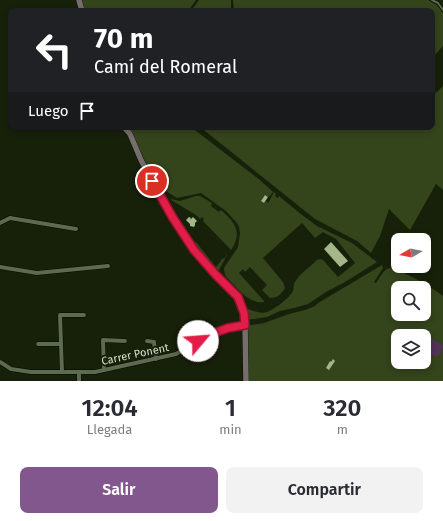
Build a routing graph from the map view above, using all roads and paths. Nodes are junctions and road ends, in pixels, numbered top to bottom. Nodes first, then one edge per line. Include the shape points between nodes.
1 (432, 0) edge
2 (443, 10) edge
3 (127, 130) edge
4 (0, 223) edge
5 (76, 229) dead end
6 (108, 266) dead end
7 (0, 267) edge
8 (84, 315) dead end
9 (245, 325) junction
10 (125, 341) dead end
11 (147, 341) dead end
12 (38, 344) dead end
13 (61, 344) junction
14 (156, 359) junction
15 (0, 362) edge
16 (104, 370) junction
17 (62, 372) junction
18 (79, 372) junction
19 (79, 381) edge
20 (246, 381) edge

1 - 2 lane
3 - 9 street via 163,201 194,250 238,297
4 - 5 street via 10,218
6 - 7 street via 37,273
8 - 13 street via 60,315
9 - 14 street, Carrer Ponent via 209,335 176,354
9 - 20 street
10 - 16 street via 103,340
11 - 14 street via 154,342
12 - 13 street
13 - 17 street
14 - 16 street, Carrer Ponent
15 - 17 street, Carrer Ponent via 11,370
16 - 18 street, Carrer Ponent
17 - 18 street, Carrer Ponent
18 - 19 street

